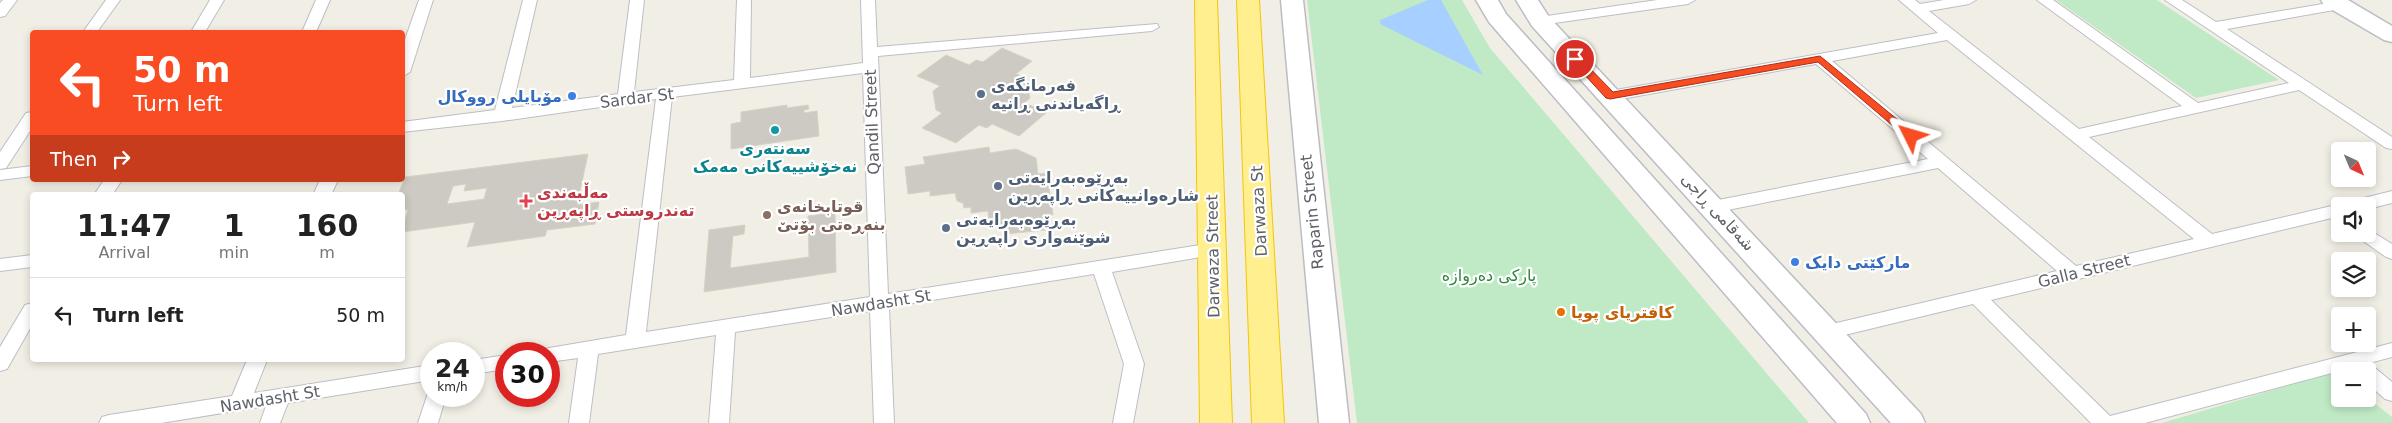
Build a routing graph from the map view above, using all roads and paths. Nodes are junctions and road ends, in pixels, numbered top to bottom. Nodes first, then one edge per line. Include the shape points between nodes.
1 (10, 0) edge
2 (113, 0) edge
3 (217, 0) edge
4 (324, 0) edge
5 (426, 0) edge
6 (530, 0) edge
7 (637, 0) edge
8 (744, 0) edge
9 (868, 0) edge
10 (1206, 0) edge
11 (1248, 0) edge
12 (1292, 0) edge
13 (1487, 0) edge
14 (1688, 0) edge
15 (1969, 0) edge
16 (2044, 0) edge
17 (2172, 0) edge
18 (2365, 0) edge
19 (2336, 2) edge
20 (1912, 4) edge
21 (1534, 11) edge
22 (0, 13) edge
23 (2392, 15) edge
24 (1152, 27) dead end
25 (2213, 27) junction
26 (91, 30) edge
27 (199, 30) edge
28 (310, 30) edge
29 (1950, 35) junction
30 (2392, 35) edge
31 (1820, 59) junction
32 (870, 60) junction
33 (405, 63) edge
34 (742, 84) junction
35 (2302, 85) junction
36 (664, 95) junction
37 (1610, 96) junction
38 (625, 100) junction
39 (2196, 109) junction
40 (502, 116) junction
41 (30, 120) edge
42 (405, 127) edge
43 (2076, 135) junction
44 (2392, 144) edge
45 (1941, 162) junction
46 (0, 164) edge
47 (30, 171) edge
48 (0, 175) edge
49 (2392, 197) edge
50 (2376, 201) edge
51 (1713, 207) junction
52 (2331, 214) edge
53 (2209, 241) junction
54 (2376, 241) edge
55 (1213, 249) junction
56 (2392, 253) edge
57 (30, 261) edge
58 (0, 265) edge
59 (1101, 267) junction
60 (2073, 274) junction
61 (1977, 297) junction
62 (880, 303) junction
63 (30, 313) edge
64 (726, 328) junction
65 (1828, 332) junction
66 (635, 342) junction
67 (589, 349) junction
68 (2392, 350) edge
69 (560, 353) edge
70 (256, 362) edge
71 (2371, 362) edge
72 (0, 364) edge
73 (420, 375) edge
74 (2331, 375) edge
75 (2376, 380) edge
76 (2392, 393) edge
77 (280, 397) junction
78 (240, 404) junction
79 (433, 407) edge
80 (112, 423) edge
81 (270, 423) edge
82 (428, 423) edge
83 (579, 423) edge
84 (719, 423) edge
85 (884, 423) edge
86 (1123, 423) edge
87 (1216, 423) edge
88 (1268, 423) edge
89 (1334, 423) edge
90 (1855, 423) edge
91 (1910, 423) edge
92 (2104, 423) edge
93 (2114, 423) edge

1 - 22 street
2 - 26 street
3 - 27 street
4 - 28 street
5 - 33 street
6 - 40 street
7 - 38 street
8 - 34 street
9 - 32 street, Qandil Street
10 - 55 highway, Darwaza Street
11 - 88 highway, Darwaza St
12 - 89 street, Raparin Street
13 - 90 street via 1497,17
14 - 21 street
15 - 20 street
16 - 39 street
17 - 25 street
18 - 23 street
19 - 25 street
19 - 30 street
20 - 29 street
21 - 37 street, شەقامی ڕاجی
24 - 32 street, Sardar St
25 - 35 street
29 - 31 street
29 - 43 street
31 - 37 street
31 - 45 street
32 - 34 street, Sardar St
32 - 62 street, Qandil Street
34 - 36 street, Sardar St
35 - 39 street
35 - 44 street
36 - 38 street, Sardar St
36 - 66 street
37 - 51 street, شەقامی ڕاجی
38 - 40 street, Sardar St
39 - 43 street
40 - 42 street, Sardar St
41 - 46 street
43 - 53 street
45 - 51 street
45 - 60 street
47 - 48 street
49 - 50 street
51 - 65 street, شەقامی ڕاجی
52 - 53 street, Galla Street
53 - 60 street, Galla Street
54 - 56 street
55 - 59 street, Nawdasht St
55 - 87 highway, Darwaza Street
57 - 58 street
59 - 62 street, Nawdasht St
59 - 86 street via 1134,364
60 - 61 street, Galla Street
61 - 65 street, Galla Street
61 - 92 street
62 - 64 street, Nawdasht St
62 - 85 street, Qandil Street
63 - 72 street
64 - 66 street, Nawdasht St
64 - 84 street
65 - 91 street, شەقامی ڕاجی
66 - 67 street, Nawdasht St
67 - 69 street, Nawdasht St
67 - 83 street
68 - 71 street
70 - 78 street
73 - 77 street, Nawdasht St
74 - 93 street
75 - 76 street
77 - 78 street, Nawdasht St
77 - 81 street
78 - 80 street, Nawdasht St
79 - 82 street

